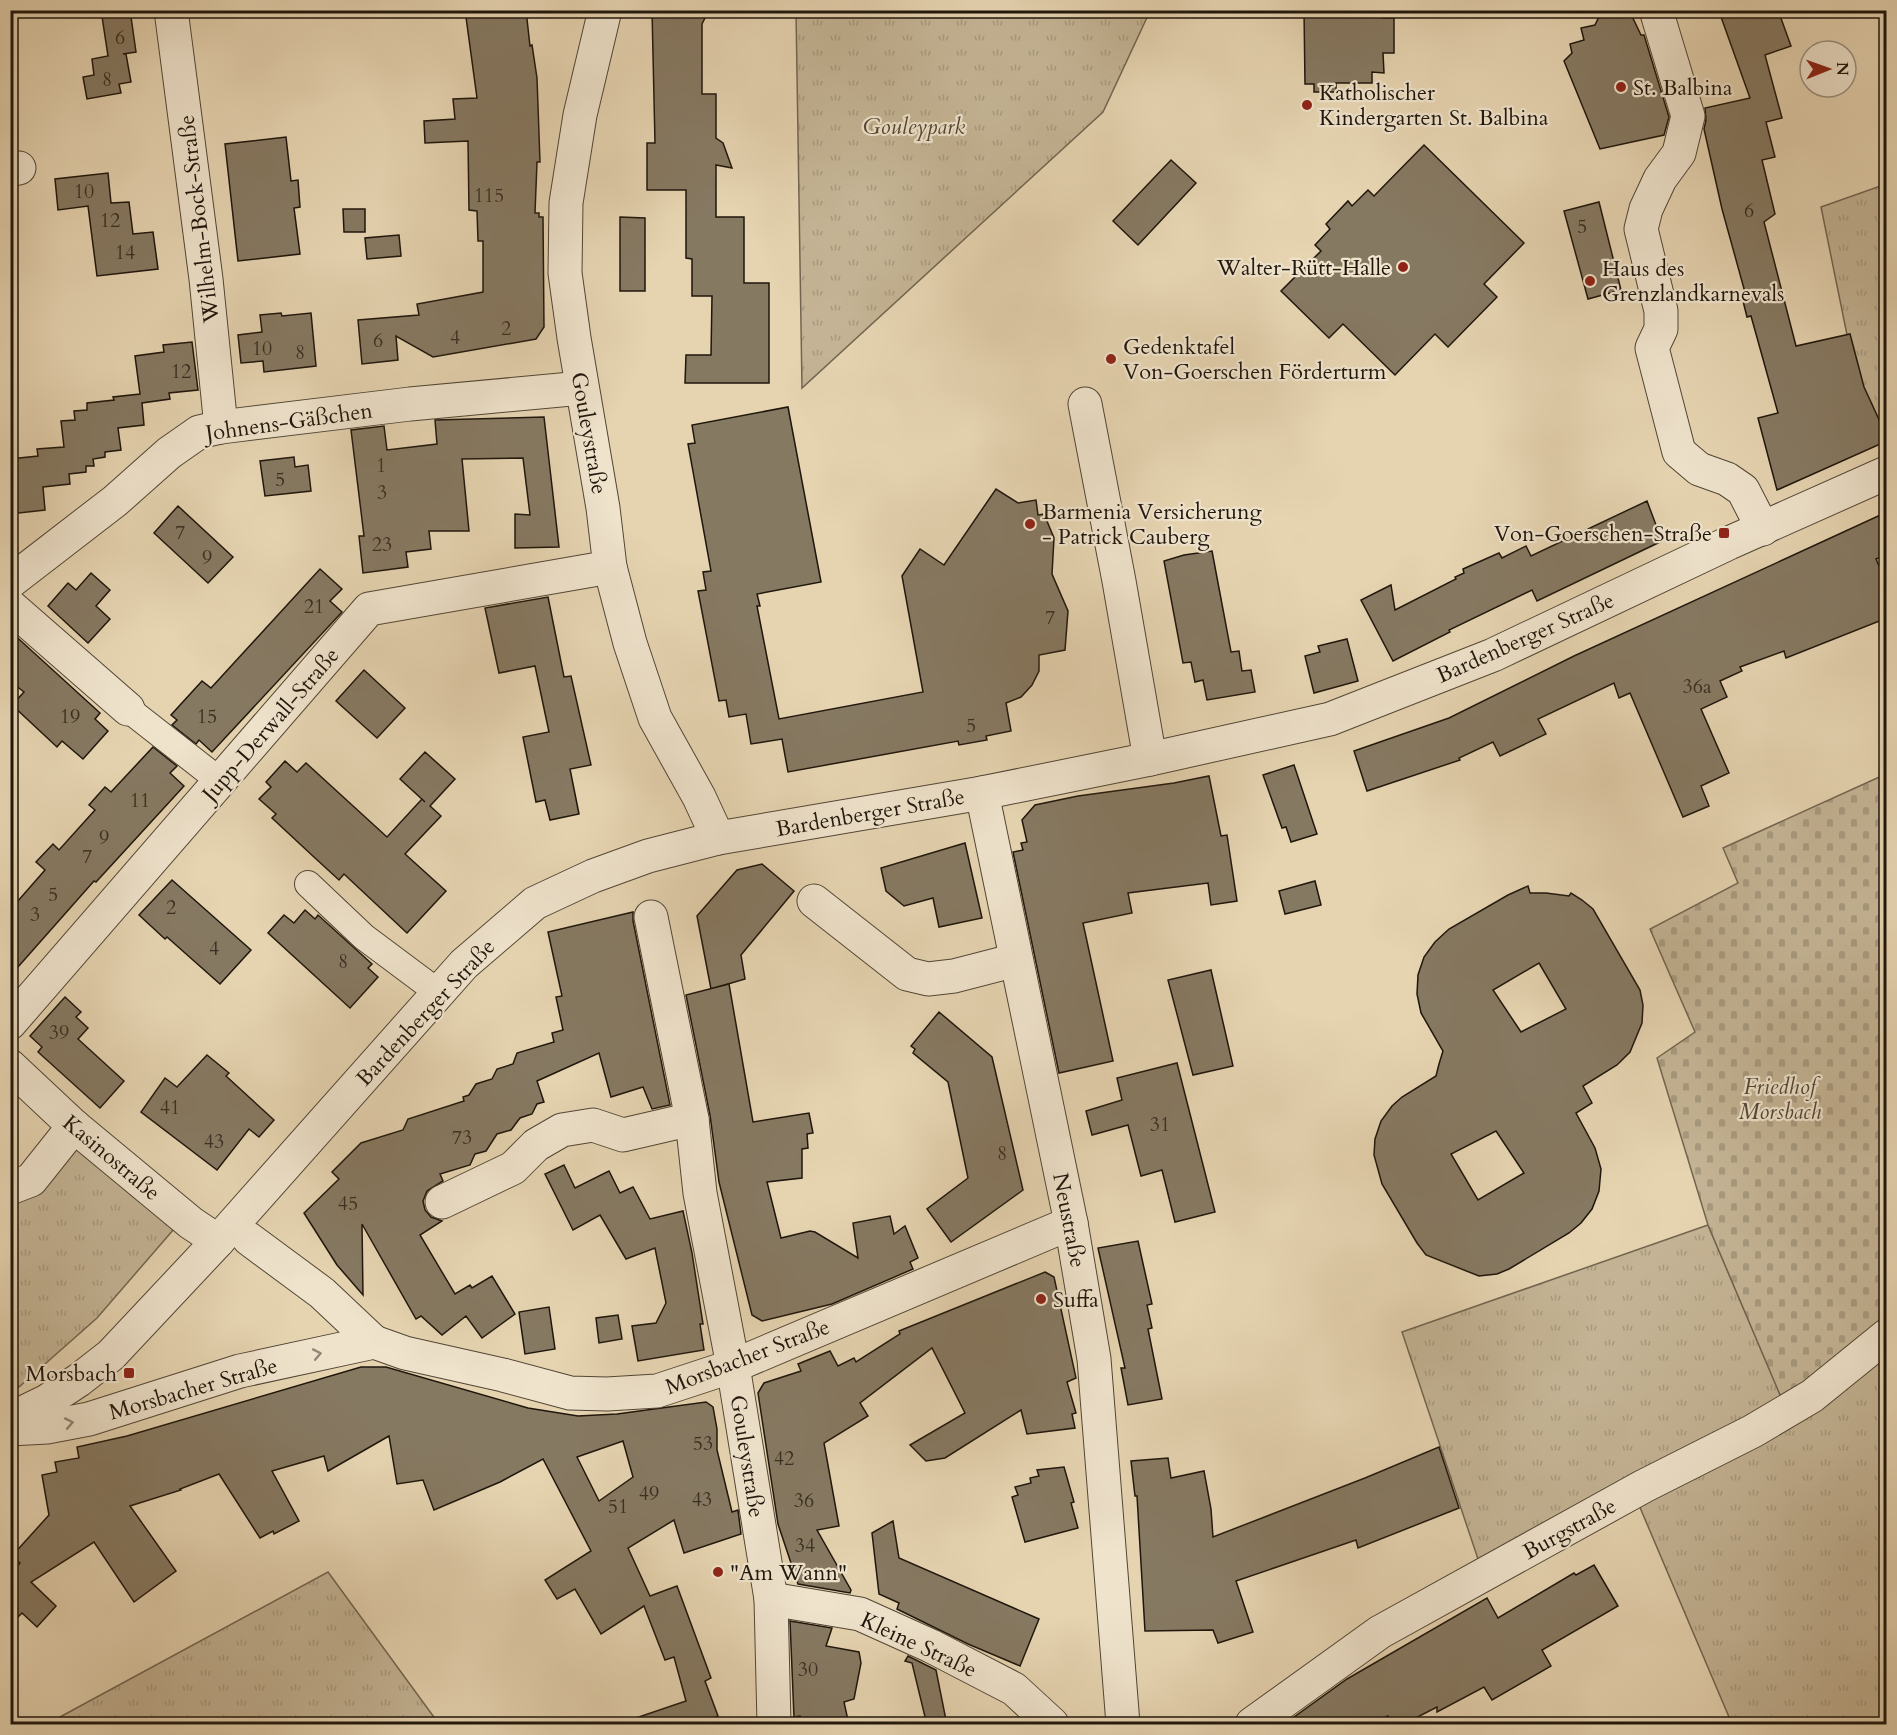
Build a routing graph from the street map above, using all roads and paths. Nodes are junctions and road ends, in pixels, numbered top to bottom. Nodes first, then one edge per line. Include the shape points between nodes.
1 (171, 10) edge
2 (605, 10) edge
3 (1656, 10) edge
4 (582, 388) junction
5 (1085, 404) dead end
6 (221, 427) junction
7 (1887, 473) edge
8 (1764, 529) junction
9 (610, 567) junction
10 (10, 582) edge
11 (10, 606) edge
12 (128, 710) joint
13 (1150, 759) junction
14 (220, 781) junction
15 (982, 793) junction
16 (718, 838) junction
17 (308, 885) dead end
18 (814, 901) dead end
19 (651, 917) dead end
20 (1016, 960) junction
21 (439, 993) junction
22 (10, 1023) edge
23 (10, 1066) edge
24 (692, 1119) junction
25 (74, 1126) junction
26 (10, 1188) edge
27 (442, 1202) dead end
28 (1071, 1223) junction
29 (233, 1240) junction
30 (1887, 1336) edge
31 (374, 1342) junction
32 (111, 1355) joint
33 (733, 1366) junction
34 (10, 1419) edge
35 (10, 1430) edge
36 (771, 1599) junction
37 (774, 1725) edge
38 (1052, 1725) edge
39 (1123, 1725) edge
40 (1252, 1725) edge

1 - 6 street, Wilhelm-Bock-Straße
2 - 4 street, Gouleystraße via 580,115 566,203 565,273
3 - 8 street via 1688,116 1679,153 1660,179 1641,229 1661,311 1661,329 1652,348 1679,452 1699,469 1727,479 1743,490
4 - 6 street, Johnens-Gäßchen
4 - 9 street, Gouleystraße
5 - 13 street
6 - 10 street, Johnens-Gäßchen via 199,432 169,453 115,501
7 - 8 street, Bardenberger Straße
8 - 13 street, Bardenberger Straße via 1493,655 1330,719
9 - 14 street, Jupp-Derwall-Straße via 369,609
9 - 16 street, Gouleystraße via 630,643 656,718
11 - 12 street
12 - 14 street
13 - 15 street, Bardenberger Straße
14 - 22 street, Jupp-Derwall-Straße
15 - 16 street, Bardenberger Straße
15 - 20 street, Neustraße
16 - 21 street, Bardenberger Straße via 648,856 535,903 464,964
17 - 21 street via 364,937
18 - 20 street via 907,974 928,979 954,976
19 - 24 street, Gouleystraße
20 - 28 street, Neustraße
21 - 29 street, Bardenberger Straße
23 - 25 street, Kasinostraße
24 - 27 street via 623,1135 593,1125 562,1130 536,1145 513,1168
24 - 33 street, Gouleystraße via 700,1193
25 - 26 street via 31,1180
25 - 29 street, Kasinostraße via 191,1223
28 - 33 street, Morsbacher Straße
28 - 39 street, Neustraße via 1094,1359
29 - 31 street, Morsbacher Straße via 322,1293
29 - 32 street, Bardenberger Straße
30 - 40 street, Burgstraße via 1812,1396 1754,1431 1644,1486 1380,1632
31 - 33 street, Morsbacher Straße via 570,1393 657,1391
35 -> 31 street, Morsbacher Straße via 88,1419 240,1371
32 - 34 street, Morsbacher Straße via 47,1401
33 - 36 street, Gouleystraße
36 - 37 street, Gouleystraße
36 - 38 street, Kleine Straße via 860,1614 1014,1689

